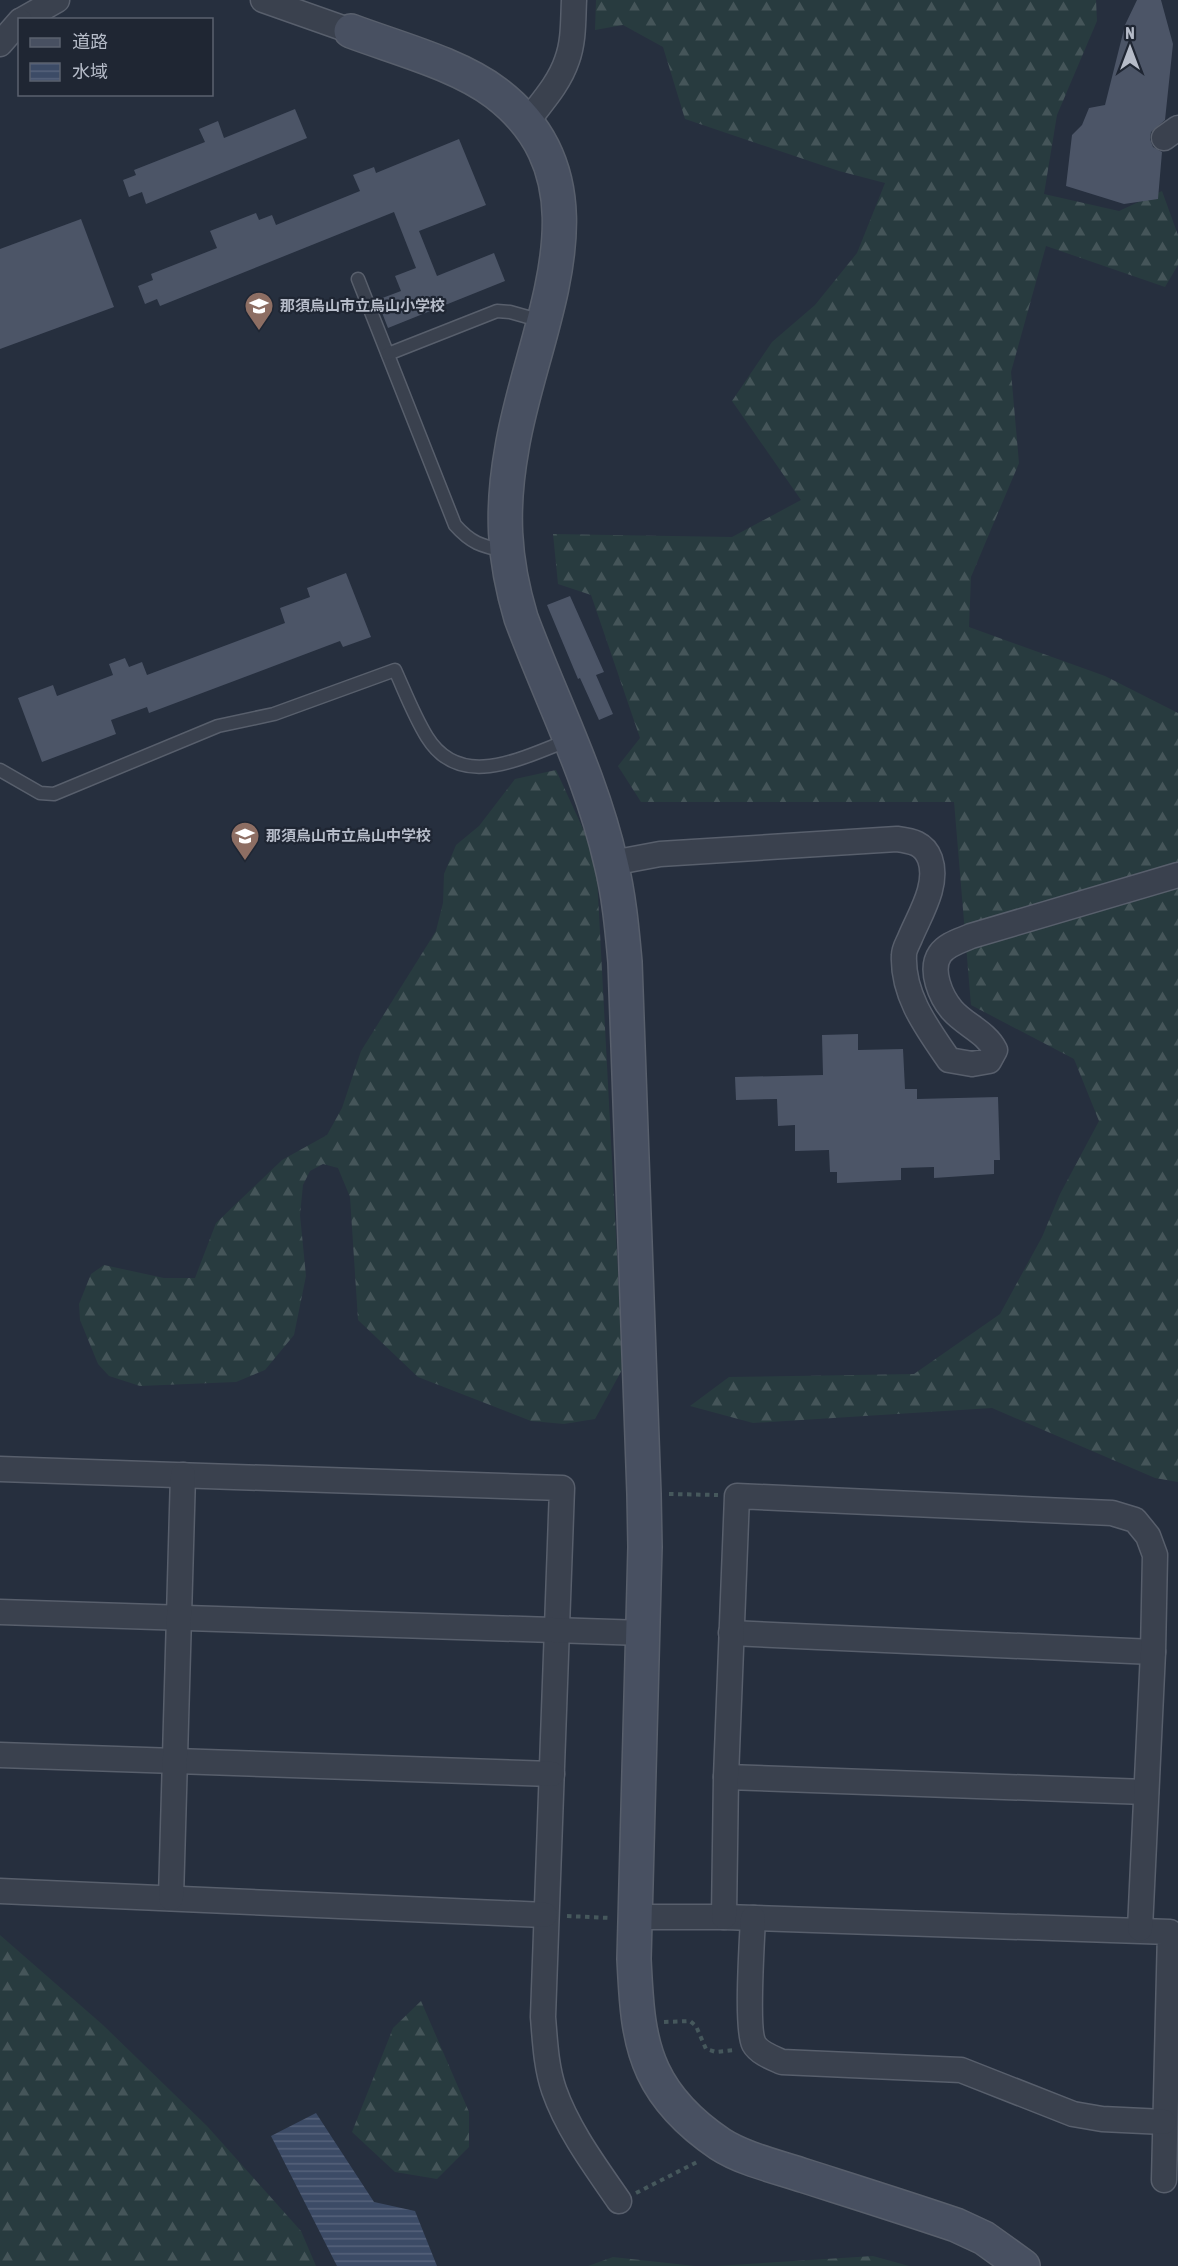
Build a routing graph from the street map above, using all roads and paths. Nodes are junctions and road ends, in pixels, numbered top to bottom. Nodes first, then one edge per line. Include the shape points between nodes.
1 (57, 0) edge
2 (263, 0) edge
3 (574, 0) edge
4 (25, 18) edge
5 (18, 23) edge
6 (351, 31) joint
7 (0, 44) edge
8 (526, 123) junction
9 (358, 279) dead end
10 (543, 321) junction
11 (388, 354) junction
12 (506, 552) junction
13 (570, 740) junction
14 (0, 770) edge
15 (612, 863) junction
16 (1178, 875) edge
17 (0, 1469) edge
18 (183, 1475) junction
19 (644, 1494) junction
20 (737, 1496) junction
21 (0, 1612) edge
22 (179, 1618) junction
23 (558, 1630) junction
24 (643, 1633) junction
25 (731, 1633) junction
26 (1153, 1652) junction
27 (0, 1755) edge
28 (175, 1761) junction
29 (552, 1774) junction
30 (726, 1777) junction
31 (1146, 1792) junction
32 (0, 1891) edge
33 (171, 1898) junction
34 (545, 1915) junction
35 (635, 1917) junction
36 (724, 1917) junction
37 (753, 1918) junction
38 (1140, 1929) junction
39 (639, 2024) junction
40 (754, 2045) junction
41 (1164, 2122) junction
42 (722, 2145) junction
43 (1164, 2180) dead end
44 (619, 2201) joint
45 (1023, 2266) edge

1 - 4 street
2 - 6 street
3 - 8 street via 567,61
5 - 7 street
6 - 8 street via 458,71 496,93
8 - 10 street via 542,142 555,176 560,217 560,244
9 - 11 lane
10 - 11 lane via 497,311
10 - 12 street via 512,446
11 - 12 lane via 455,525 474,543
12 - 13 street via 521,618
13 - 14 lane via 504,764 457,765 441,755 427,737 395,670 274,714 218,726 54,794 40,793
13 - 15 street
15 - 16 street via 722,849 915,841 927,851 934,869 931,888 904,952 909,993 924,1024 949,1060 972,1064 989,1061 995,1050 990,1040 951,1009 942,993 935,974 938,956 948,946
15 - 19 street via 625,962
17 - 18 street
18 - 22 street
18 - 23 street via 562,1488
19 - 20 path
19 - 24 street
20 - 25 street
20 - 26 street via 1112,1513 1135,1520 1148,1536 1155,1555
21 - 22 street
22 - 23 street
22 - 28 street
23 - 24 street
23 - 29 street
24 - 35 street
25 - 26 street
25 - 30 street
26 - 31 street
27 - 28 street
28 - 29 street
28 - 33 street
29 - 34 street
30 - 31 street
30 - 36 street
31 - 38 street
32 - 33 street
33 - 34 street
34 - 35 path
34 - 44 street via 543,2017 554,2089 574,2133
35 - 36 street
35 - 39 street
36 - 37 street
37 - 38 street
37 - 40 street via 750,2026
38 - 41 street via 1170,1932
39 - 40 path via 690,2020 706,2049 716,2052
39 - 42 street via 652,2071 664,2092 687,2119
40 - 41 street via 782,2062 960,2070 1072,2114
41 - 43 street
42 - 44 path via 699,2161
42 - 45 street via 762,2162 957,2225 984,2238

